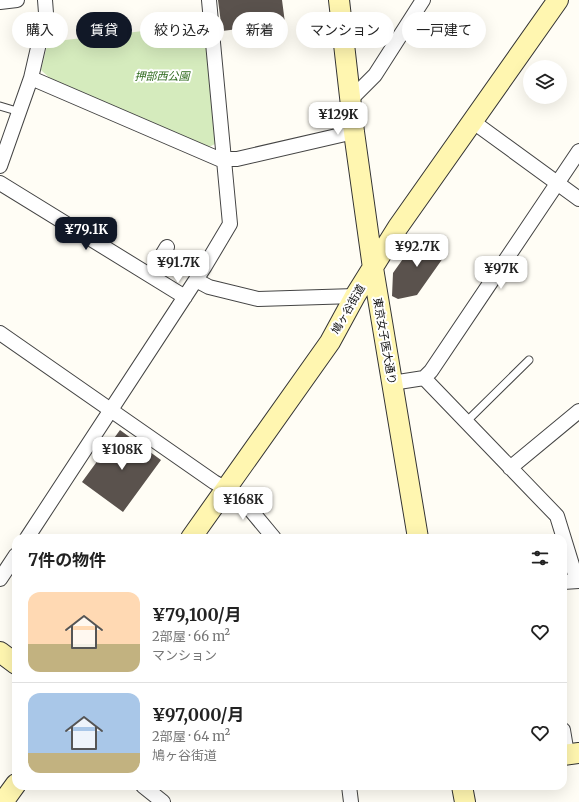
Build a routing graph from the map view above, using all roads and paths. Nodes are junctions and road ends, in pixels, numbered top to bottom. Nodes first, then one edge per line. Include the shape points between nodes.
1 (17, 0) edge
2 (45, 0) edge
3 (209, 0) edge
4 (339, 0) edge
5 (423, 0) edge
6 (558, 0) edge
7 (0, 2) edge
8 (31, 78) junction
9 (351, 99) junction
10 (0, 106) edge
11 (20, 112) junction
12 (472, 121) junction
13 (354, 132) junction
14 (579, 151) edge
15 (224, 160) junction
16 (0, 166) edge
17 (0, 183) edge
18 (557, 183) junction
19 (579, 199) edge
20 (167, 247) dead end
21 (373, 268) junction
22 (150, 275) junction
23 (196, 280) junction
24 (355, 296) junction
25 (185, 297) junction
26 (2, 339) edge
27 (529, 360) dead end
28 (424, 378) junction
29 (392, 383) junction
30 (111, 410) junction
31 (579, 412) edge
32 (466, 422) junction
33 (510, 468) junction
34 (227, 487) junction
35 (30, 534) edge
36 (194, 534) edge
37 (271, 534) edge
38 (417, 534) edge
39 (563, 534) edge
40 (567, 547) edge
41 (12, 561) edge
42 (0, 579) edge
43 (578, 581) edge
44 (567, 582) edge
45 (0, 652) edge
46 (12, 661) edge
47 (567, 744) edge
48 (570, 754) edge
49 (12, 790) edge
50 (148, 790) edge
51 (350, 790) edge
52 (463, 790) edge
53 (3, 802) edge
54 (163, 802) edge
55 (351, 802) edge
56 (465, 802) edge

1 - 7 street
2 - 8 street via 46,13
3 - 15 street
4 - 9 main road, 東京女子医大通り
5 - 9 street via 375,75
6 - 12 main road, 鳩ヶ谷街道
8 - 11 street
8 - 15 street
9 - 13 main road, 東京女子医大通り
10 - 11 lane
11 - 16 street
12 - 18 street
12 - 21 main road, 鳩ヶ谷街道 via 398,227
13 - 15 street
13 - 21 main road, 東京女子医大通り
14 - 18 street
15 - 23 street via 230,224
17 - 22 street
18 - 19 street
18 - 28 street
20 - 22 street
21 - 24 main road, 鳩ヶ谷街道
21 - 29 main road, 東京女子医大通り
22 - 25 street
23 - 24 street via 209,287 258,299
23 - 25 street
24 - 34 main road, 鳩ヶ谷街道 via 330,342
25 - 30 street
26 - 30 street
27 - 32 lane
28 - 29 street
28 - 32 street
29 - 38 main road, 東京女子医大通り
30 - 34 street via 214,482
30 - 35 street
31 - 33 street
32 - 33 street
33 - 39 street via 557,516
34 - 36 main road, 鳩ヶ谷街道
34 - 37 street via 239,496
40 - 43 street
41 - 42 street
43 - 44 street
45 - 46 main road
47 - 48 street
49 - 53 main road
50 - 54 street
51 - 55 street
52 - 56 main road

